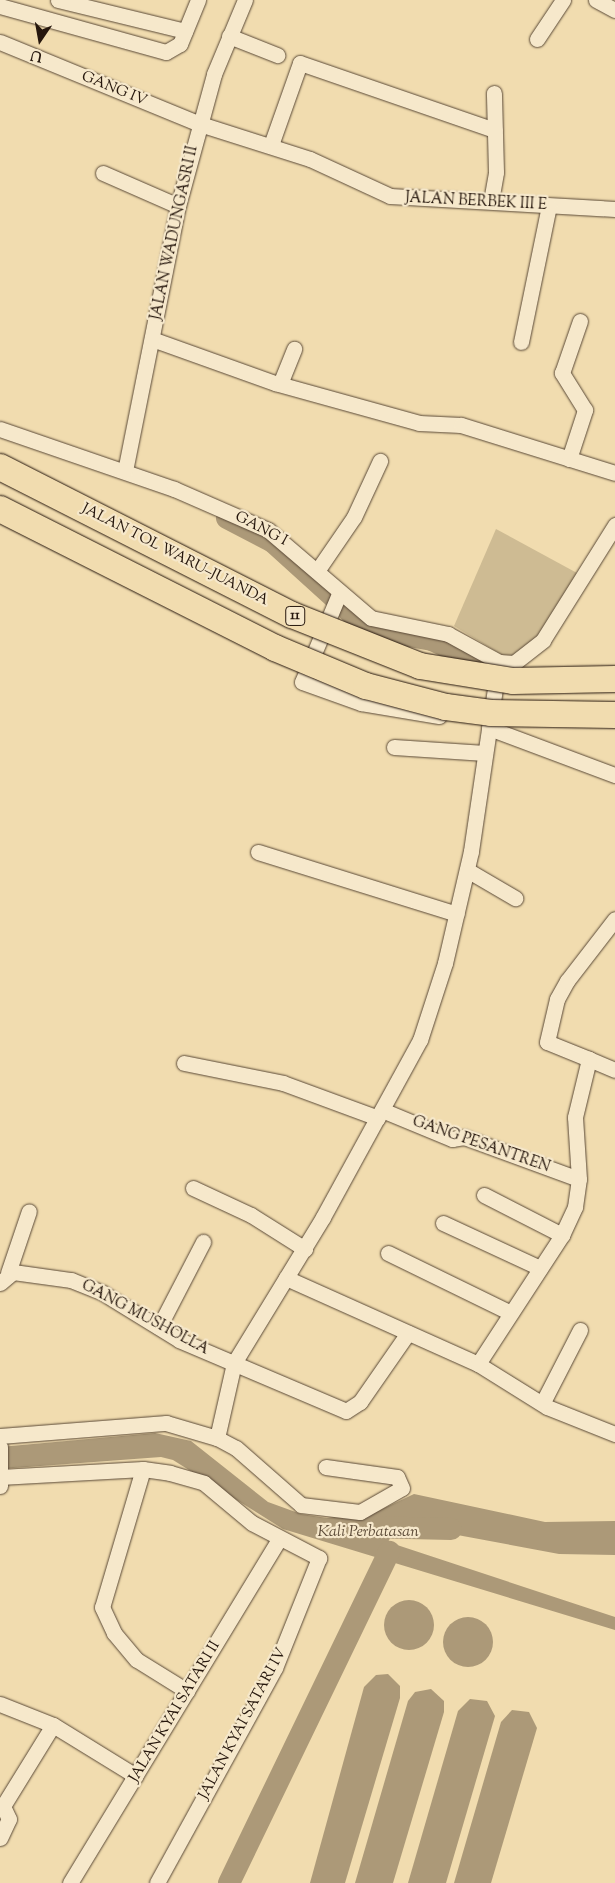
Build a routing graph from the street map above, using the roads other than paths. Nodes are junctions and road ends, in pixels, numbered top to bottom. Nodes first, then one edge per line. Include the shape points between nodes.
1 (58, 0) edge
2 (198, 0) edge
3 (245, 0) edge
4 (563, 0) edge
5 (596, 0) edge
6 (0, 6) edge
7 (615, 10) edge
8 (185, 32) junction
9 (229, 36) junction
10 (537, 39) dead end
11 (0, 42) edge
12 (277, 55) dead end
13 (494, 92) dead end
14 (200, 124) junction
15 (495, 130) junction
16 (271, 145) junction
17 (103, 173) dead end
18 (491, 201) junction
19 (178, 206) junction
20 (549, 206) junction
21 (615, 209) edge
22 (580, 321) dead end
23 (152, 339) junction
24 (521, 342) dead end
25 (294, 349) dead end
26 (280, 384) junction
27 (0, 429) edge
28 (569, 458) junction
29 (380, 462) dead end
30 (0, 467) edge
31 (125, 471) junction
32 (615, 473) edge
33 (0, 509) edge
34 (615, 525) edge
35 (317, 571) junction
36 (338, 597) junction
37 (499, 662) junction
38 (615, 679) edge
39 (615, 715) edge
40 (489, 726) junction
41 (394, 747) dead end
42 (485, 752) junction
43 (615, 775) edge
44 (258, 852) dead end
45 (467, 870) junction
46 (515, 898) dead end
47 (457, 914) junction
48 (615, 919) edge
49 (589, 1059) junction
50 (184, 1063) dead end
51 (615, 1070) edge
52 (380, 1114) junction
53 (579, 1179) junction
54 (193, 1188) dead end
55 (484, 1195) dead end
56 (28, 1211) dead end
57 (443, 1224) dead end
58 (562, 1235) junction
59 (203, 1242) dead end
60 (305, 1249) junction
61 (388, 1253) dead end
62 (540, 1268) junction
63 (4, 1278) edge
64 (286, 1278) junction
65 (509, 1312) junction
66 (159, 1327) junction
67 (580, 1330) dead end
68 (408, 1333) junction
69 (234, 1363) junction
70 (478, 1364) junction
71 (543, 1402) junction
72 (615, 1434) edge
73 (0, 1436) edge
74 (217, 1438) junction
75 (0, 1447) edge
76 (326, 1467) dead end
77 (143, 1469) junction
78 (1, 1478) edge
79 (279, 1539) junction
80 (186, 1691) junction
81 (0, 1704) edge
82 (53, 1725) junction
83 (136, 1776) junction
84 (0, 1838) edge
85 (70, 1883) edge
86 (157, 1883) edge

1 - 8 street
2 - 8 street
3 - 9 street, JALAN WADUNGASRI II
4 - 10 street
5 - 7 street
6 - 8 street via 166,52 180,44
9 - 12 street
9 - 14 street, JALAN WADUNGASRI II
11 - 14 street, GANG IV
13 - 15 street
14 - 16 street, JALAN BERBEK III E
14 - 19 street, JALAN WADUNGASRI II
15 - 16 street via 300,63
15 - 18 street via 496,172
16 - 18 street, JALAN BERBEK III E via 397,198
17 - 19 street
18 - 20 street, JALAN BERBEK III E
19 - 23 street, JALAN WADUNGASRI II
20 - 21 street, JALAN BERBEK III E
20 - 24 street
22 - 28 street via 562,373 585,410
23 - 26 street
23 - 31 street, JALAN WADUNGASRI II
25 - 26 street
26 - 28 street via 419,423 461,425
27 - 31 street, GANG I
28 - 32 street
29 - 35 street via 354,517
30 - 38 highway, JALAN TOL WARU–JUANDA / 11, bridge via 292,615 420,666 513,682
31 - 35 street, GANG I via 268,530
33 - 39 highway, 11, bridge via 275,648 366,686 446,707 491,713
34 - 37 street via 543,640 514,663
35 - 36 street, GANG I
36 - 37 street, GANG I via 371,618 448,634
36 - 40 street via 302,682 361,703
37 - 40 street
40 - 42 street
40 - 43 street
41 - 42 street
42 - 45 street
44 - 47 street via 324,869
45 - 46 street
45 - 47 street
47 - 52 street via 420,1040
48 - 49 street via 557,999 547,1042
49 - 51 street
49 - 53 street via 576,1117
50 - 52 street, GANG PESANTREN via 284,1083
52 - 53 street, GANG PESANTREN via 452,1139 464,1137
52 - 60 street
53 - 58 street via 575,1207
54 - 60 street via 251,1215
55 - 58 street
56 - 63 street
57 - 62 street
58 - 62 street
59 - 66 street
60 - 64 street
61 - 65 street
62 - 65 street
63 - 66 street, GANG MUSHOLLA via 71,1280 103,1293
64 - 68 street
64 - 69 street
65 - 70 street
66 - 69 street, GANG MUSHOLLA
67 - 71 street
68 - 69 street, GANG MUSHOLLA via 360,1402 346,1411
68 - 70 street
69 - 74 street
70 - 71 street
71 - 72 street
73 - 74 street via 149,1423
74 - 76 street via 254,1463 302,1505 360,1512 402,1488 397,1477
75 - 78 street
77 - 78 street
77 - 79 street via 204,1483
77 - 80 street via 102,1607 114,1633 137,1660
79 - 80 street, JALAN KYAI SATARI II
79 - 86 street, JALAN KYAI SATARI IV via 316,1554 320,1561 275,1668
80 - 83 street, JALAN KYAI SATARI II
81 - 82 street
82 - 83 street
82 - 84 street via 3,1806 8,1820
83 - 85 street, JALAN KYAI SATARI II

